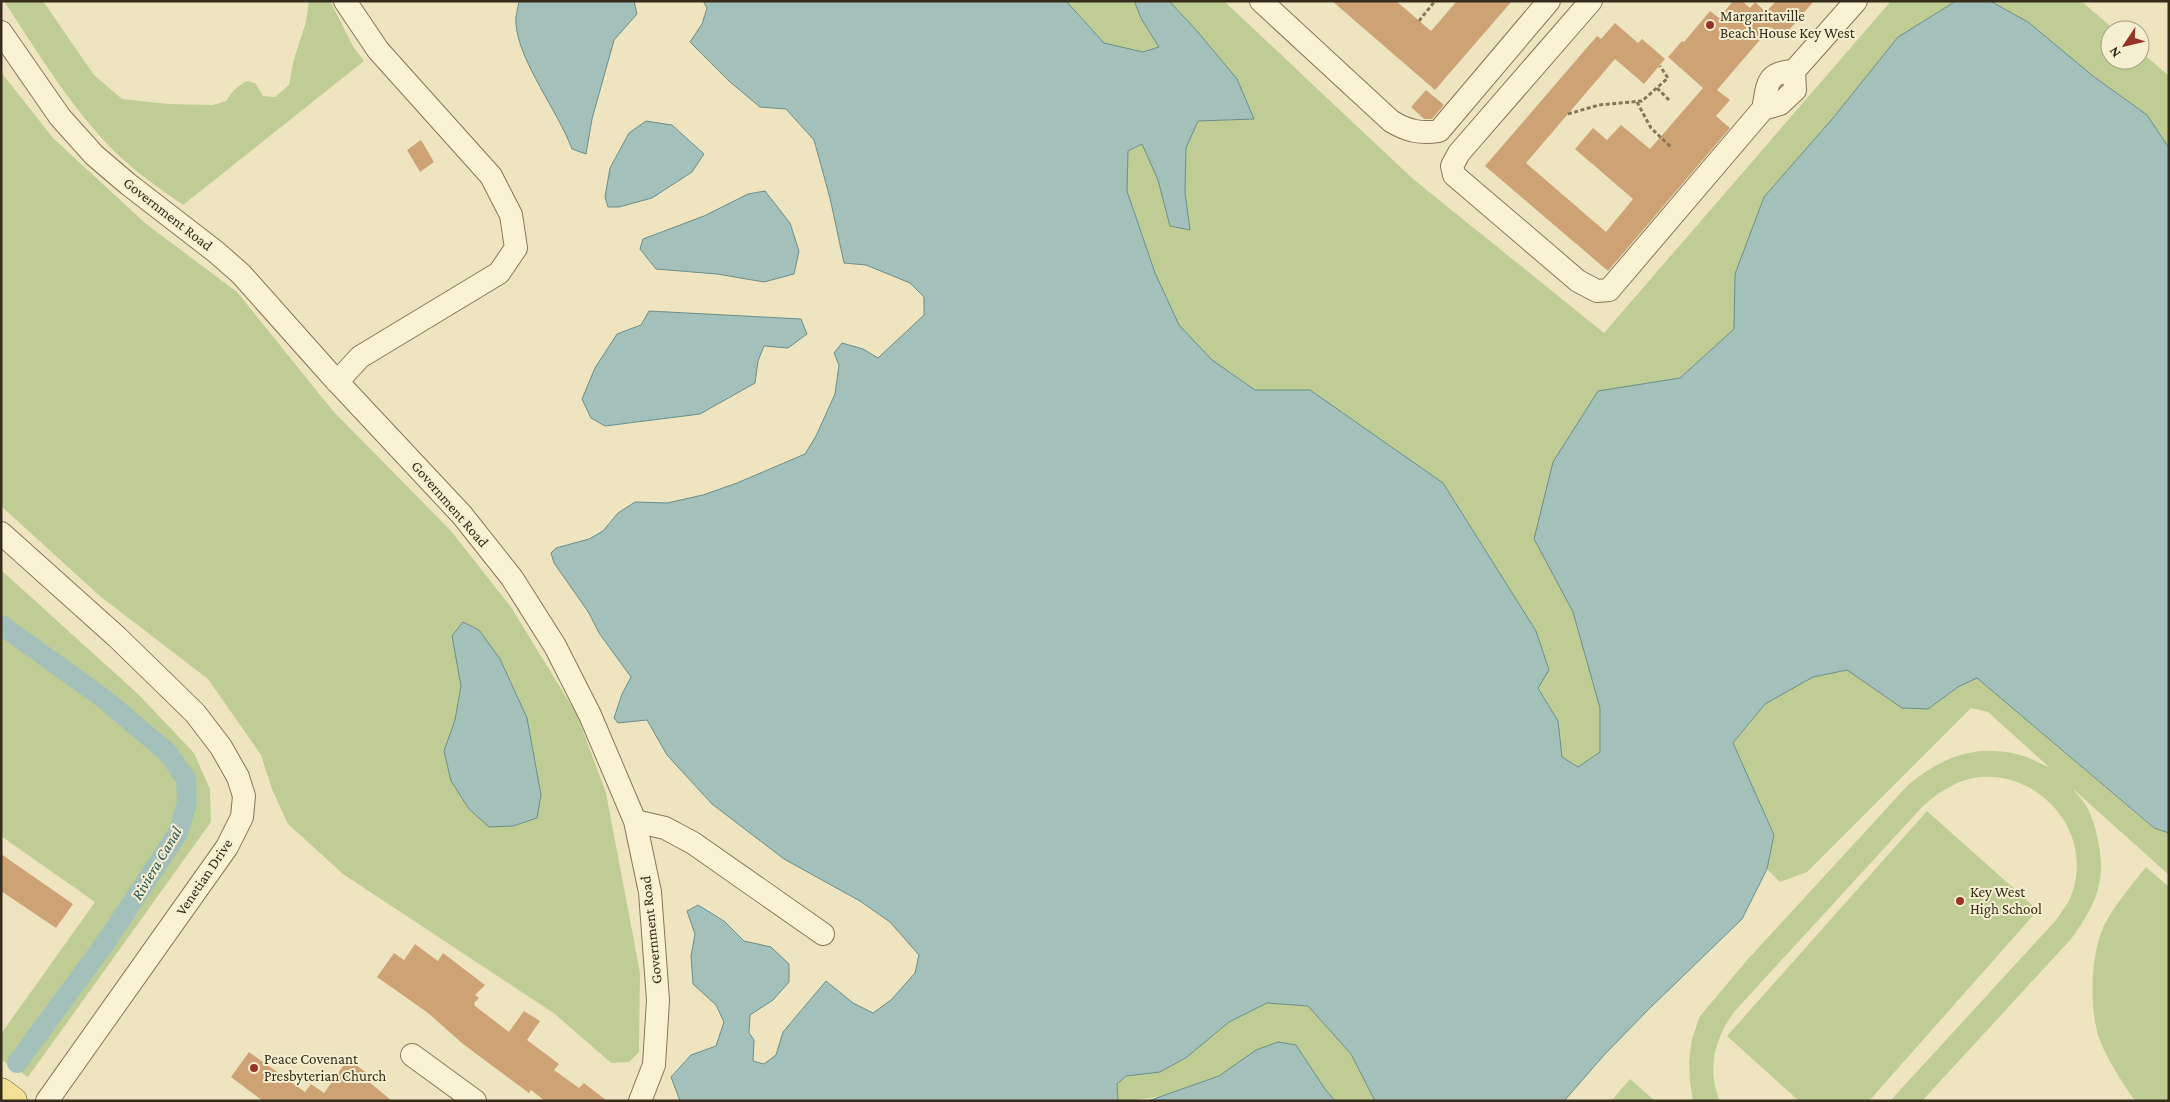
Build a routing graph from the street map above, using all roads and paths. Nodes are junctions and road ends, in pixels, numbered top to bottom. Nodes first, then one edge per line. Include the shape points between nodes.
1 (346, 1) edge
2 (1261, 1) edge
3 (1435, 1) edge
4 (1549, 1) edge
5 (1591, 1) edge
6 (1856, 1) edge
7 (1419, 21) dead end
8 (1, 32) edge
9 (1660, 66) dead end
10 (1657, 88) junction
11 (1670, 101) dead end
12 (1636, 102) junction
13 (1568, 114) dead end
14 (1672, 148) dead end
15 (337, 382) junction
16 (1, 533) edge
17 (635, 820) junction
18 (822, 934) dead end
19 (412, 1055) dead end
20 (1, 1092) edge
21 (13, 1101) edge
22 (47, 1101) edge
23 (475, 1101) edge
24 (640, 1101) edge

1 - 15 street via 378,50 492,176 510,215 516,248 499,273 360,357
2 - 4 street via 1391,121 1424,134 1439,130
3 - 7 path
5 - 6 street via 1459,153 1452,166 1454,175 1578,281 1597,291 1609,290 1762,109 1766,86 1774,76 1783,71 1794,71
8 - 15 street, Government Road via 60,117 94,155 241,274
9 - 10 path via 1668,78
10 - 11 path
10 - 12 path
12 - 13 path via 1599,105
12 - 14 path via 1651,128
15 - 17 street, Government Road via 462,515 512,578 555,646 590,715
16 - 22 street, Venetian Drive via 196,713 221,746 244,796 242,817 227,847
17 - 18 street via 665,828 693,843
17 - 24 street, Government Road via 650,892 658,1000 654,1065
19 - 23 street
20 - 21 main road

